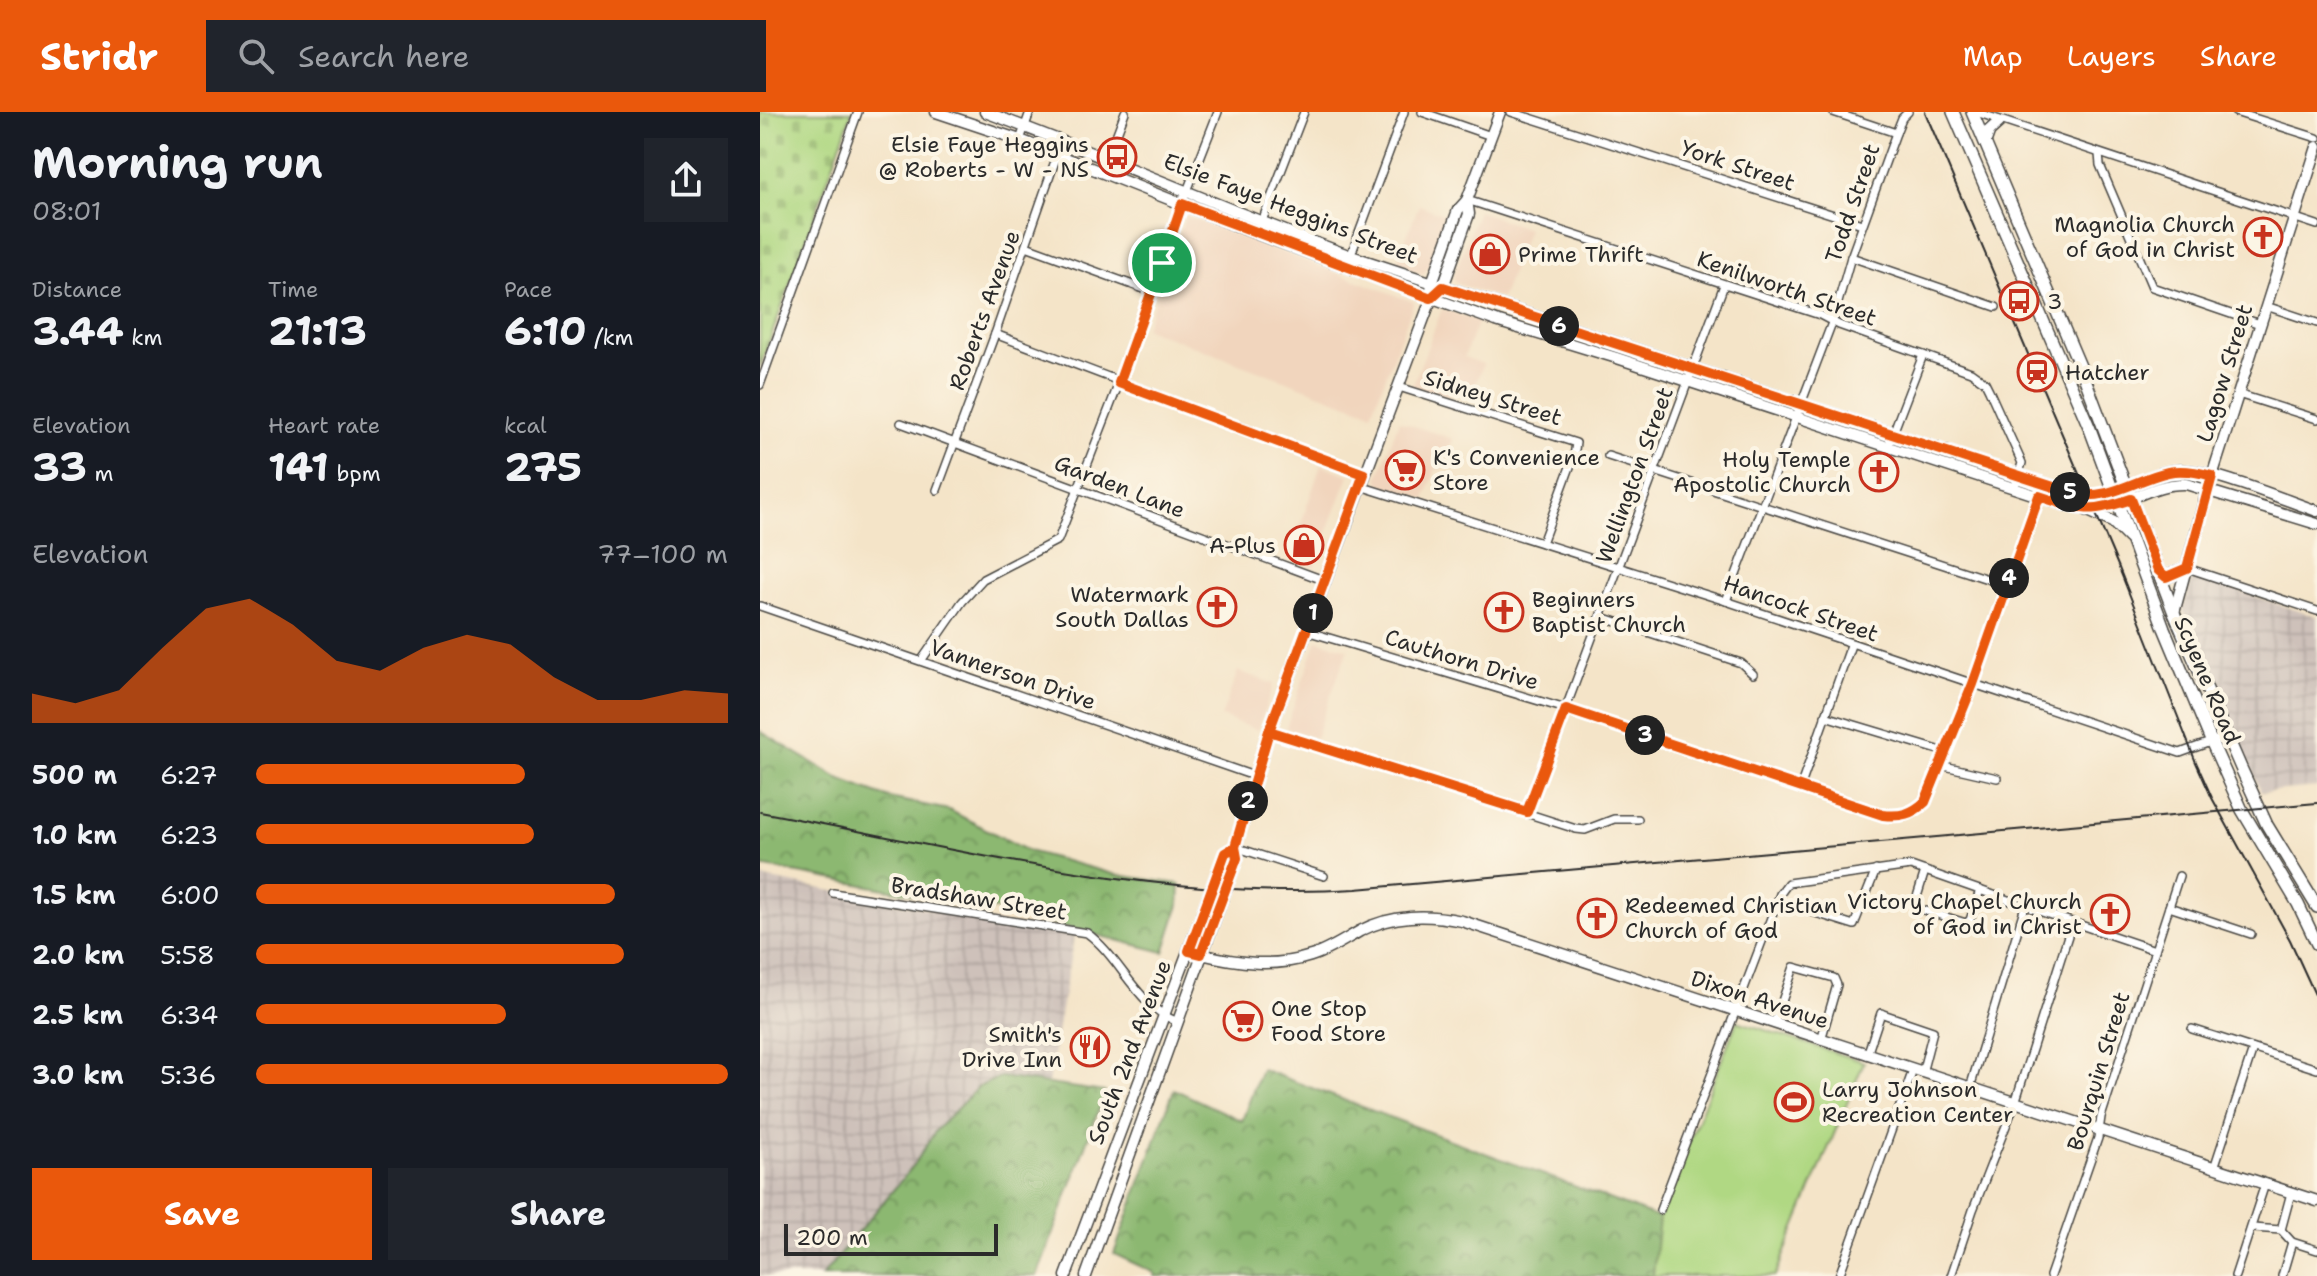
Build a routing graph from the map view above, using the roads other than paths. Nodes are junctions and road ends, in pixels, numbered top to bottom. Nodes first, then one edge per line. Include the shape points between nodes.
1 (858, 112) edge
2 (938, 112) edge
3 (985, 112) edge
4 (1030, 112) edge
5 (1125, 112) edge
6 (1218, 112) edge
7 (1304, 112) edge
8 (1404, 112) edge
9 (1422, 112) edge
10 (1500, 112) edge
11 (1511, 112) edge
12 (1833, 112) edge
13 (1908, 112) edge
14 (1955, 112) edge
15 (1974, 112) edge
16 (2235, 112) edge
17 (1999, 122) junction
18 (1025, 127) junction
19 (1896, 133) junction
20 (1491, 136) junction
21 (2317, 138) edge
22 (1020, 140) junction
23 (1062, 141) junction
24 (1985, 142) junction
25 (2317, 147) edge
26 (2099, 154) junction
27 (1057, 155) junction
28 (1107, 158) junction
29 (1102, 173) junction
30 (1186, 192) junction
31 (1467, 200) junction
32 (1182, 204) junction
33 (2294, 218) junction
34 (1262, 223) junction
35 (1862, 224) junction
36 (2317, 225) edge
37 (1257, 234) junction
38 (1026, 246) junction
39 (1351, 256) junction
40 (1851, 257) junction
41 (1347, 267) junction
42 (1438, 285) junction
43 (1724, 285) junction
44 (1152, 292) junction
45 (1431, 298) junction
46 (2035, 302) junction
47 (1500, 306) junction
48 (2266, 306) junction
49 (1996, 307) dead end
50 (2060, 319) junction
51 (1833, 320) junction
52 (1496, 321) junction
53 (2317, 323) edge
54 (2260, 324) junction
55 (995, 334) junction
56 (1923, 355) junction
57 (1693, 370) junction
58 (1687, 382) junction
59 (1119, 383) junction
60 (760, 385) edge
61 (1399, 387) junction
62 (2238, 394) junction
63 (1801, 404) junction
64 (1795, 418) junction
65 (2317, 419) edge
66 (901, 423) dead end
67 (1893, 434) junction
68 (955, 442) junction
69 (1888, 446) junction
70 (1608, 456) dead end
71 (1656, 472) junction
72 (1364, 474) junction
73 (2212, 476) junction
74 (2017, 481) junction
75 (1360, 486) junction
76 (2127, 486) junction
77 (1077, 489) junction
78 (2208, 489) junction
79 (937, 490) dead end
80 (2114, 491) junction
81 (2039, 496) junction
82 (2131, 499) junction
83 (2119, 503) junction
84 (1762, 505) junction
85 (2087, 510) junction
86 (2317, 511) edge
87 (2317, 524) edge
88 (2131, 540) junction
89 (1542, 543) junction
90 (1619, 567) junction
91 (2187, 568) junction
92 (2158, 570) junction
93 (1326, 581) junction
94 (2006, 585) junction
95 (1726, 601) junction
96 (760, 606) edge
97 (2317, 611) edge
98 (2174, 613) junction
99 (1602, 617) junction
100 (1306, 631) junction
101 (1851, 645) junction
102 (921, 661) junction
103 (1753, 674) dead end
104 (1973, 684) junction
105 (1566, 709) junction
106 (1825, 716) junction
107 (1269, 731) junction
108 (2227, 736) junction
109 (2212, 743) junction
110 (1945, 752) junction
111 (1940, 765) junction
112 (1254, 776) junction
113 (1997, 778) dead end
114 (1801, 785) junction
115 (1527, 812) junction
116 (1638, 819) dead end
117 (1235, 847) junction
118 (1876, 870) junction
119 (1925, 871) junction
120 (1324, 876) dead end
121 (2179, 876) dead end
122 (1980, 890) junction
123 (833, 893) dead end
124 (1777, 901) junction
125 (2169, 907) junction
126 (2317, 907) edge
127 (2029, 908) junction
128 (2072, 923) junction
129 (2251, 934) dead end
130 (2317, 944) edge
131 (2155, 950) junction
132 (1189, 951) junction
133 (1201, 954) junction
134 (1735, 1012) junction
135 (1163, 1017) junction
136 (1178, 1022) junction
137 (1774, 1024) junction
138 (2192, 1029) dead end
139 (1821, 1040) junction
140 (2253, 1049) junction
141 (1867, 1055) junction
142 (2317, 1069) edge
143 (1918, 1071) junction
144 (1970, 1088) junction
145 (2015, 1103) junction
146 (2100, 1131) junction
147 (2214, 1168) junction
148 (2265, 1184) junction
149 (2291, 1193) junction
150 (2317, 1201) edge
151 (1660, 1210) dead end
152 (2253, 1228) junction
153 (2281, 1230) junction
154 (2292, 1242) junction
155 (2317, 1250) edge
156 (1073, 1256) junction
157 (1091, 1263) junction
158 (1066, 1276) edge
159 (1086, 1276) edge
160 (1839, 1276) edge
161 (1951, 1276) edge
162 (2050, 1276) edge
163 (2235, 1276) edge
164 (2282, 1276) edge

1 - 60 street
2 - 22 main road, Elsie Faye Heggins Street
3 - 18 main road, Elsie Faye Heggins Street
4 - 18 street
5 - 28 street
6 - 30 street
7 - 34 street
8 - 39 street
9 - 20 street
10 - 20 main road, South 2nd Avenue
11 - 35 street, York Street
12 - 19 street
13 - 19 street, Todd Street
14 - 46 main road, Scyene Road
15 - 17 street
15 - 24 main road, Scyene Road
16 - 21 street
17 - 24 main road
17 - 26 street
18 - 22 street
18 - 23 main road, Elsie Faye Heggins Street
19 - 35 street, Todd Street
20 - 31 main road, South 2nd Avenue
22 - 27 main road, Elsie Faye Heggins Street
23 - 27 street, Roberts Avenue
23 - 28 main road, Elsie Faye Heggins Street
24 - 50 main road, Scyene Road
25 - 33 main road, Lagow Street
26 - 33 street
26 - 54 street via 2152,287
27 - 29 main road, Elsie Faye Heggins Street
27 - 38 street, Roberts Avenue
28 - 29 street
28 - 30 main road, Elsie Faye Heggins Street
29 - 32 main road, Elsie Faye Heggins Street
30 - 32 street
30 - 34 main road, Elsie Faye Heggins Street
31 - 42 main road, South 2nd Avenue via 1458,210
31 - 43 street, Kenilworth Street
32 - 37 main road, Elsie Faye Heggins Street
32 - 44 street
33 - 36 street
33 - 48 main road, Lagow Street
34 - 37 street
34 - 39 main road, Elsie Faye Heggins Street
35 - 40 street, Todd Street
37 - 41 main road, Elsie Faye Heggins Street
38 - 44 street
38 - 55 street, Roberts Avenue
39 - 41 street
39 - 42 main road, Elsie Faye Heggins Street
40 - 49 street
40 - 51 street, Todd Street
41 - 45 main road, Elsie Faye Heggins Street
42 - 45 main road, South 2nd Avenue
42 - 47 main road, Elsie Faye Heggins Street
43 - 51 street, Kenilworth Street
43 - 57 street, Wellington Street
44 - 59 street
45 - 52 main road, Elsie Faye Heggins Street
45 - 61 main road, South 2nd Avenue
46 - 50 main road via 2048,316
46 - 80 main road, Scyene Road
47 - 52 main road
47 - 57 main road, Elsie Faye Heggins Street
48 - 53 street
48 - 54 main road, Lagow Street
50 - 76 main road, Scyene Road
51 - 56 street, Kenilworth Street
51 - 63 street, Todd Street
52 - 58 main road, Elsie Faye Heggins Street
54 - 62 main road, Lagow Street
55 - 59 street
55 - 68 street, Roberts Avenue
56 - 67 street
56 - 74 street, Kenilworth Street via 1985,382 2022,463
57 - 58 street, Wellington Street
57 - 63 main road, Elsie Faye Heggins Street
58 - 64 main road, Elsie Faye Heggins Street
58 - 71 street, Wellington Street
59 - 72 street
59 - 77 street
61 - 72 main road, South 2nd Avenue
61 - 89 street, Sidney Street via 1576,443
62 - 65 street
62 - 73 main road, Lagow Street
63 - 64 street, Todd Street
63 - 67 main road, Elsie Faye Heggins Street
64 - 69 main road, Elsie Faye Heggins Street
64 - 84 street, Todd Street
66 - 68 street, Garden Lane
67 - 69 street
67 - 74 main road, Elsie Faye Heggins Street
68 - 77 street, Garden Lane
68 - 79 street, Roberts Avenue
69 - 74 main road, Elsie Faye Heggins Street
70 - 71 street
71 - 84 street
71 - 90 street, Wellington Street
72 - 75 main road, South 2nd Avenue
73 - 76 main road, Elsie Faye Heggins Street via 2168,472
73 - 78 main road, Lagow Street
73 - 86 main road, Elsie Faye Heggins Street
74 - 80 main road, Elsie Faye Heggins Street via 2082,495
74 - 81 main road, Elsie Faye Heggins Street
75 - 89 street, Hancock Street
75 - 93 main road, South 2nd Avenue
76 - 80 main road, Elsie Faye Heggins Street
76 - 82 main road, Scyene Road
77 - 93 street, Garden Lane
77 - 102 street via 1058,540 972,590
78 - 82 main road, Elsie Faye Heggins Street via 2169,484
78 - 87 main road, Elsie Faye Heggins Street
78 - 91 main road, Lagow Street
80 - 83 main road, Scyene Road
81 - 85 main road, Elsie Faye Heggins Street
81 - 94 street
82 - 83 main road, Elsie Faye Heggins Street
82 - 92 main road, Scyene Road
83 - 85 main road, Elsie Faye Heggins Street
83 - 88 main road, Scyene Road
84 - 94 street
84 - 95 street, Todd Street
85 - 88 main road via 2113,522
88 - 109 main road, Scyene Road
89 - 90 street, Hancock Street
90 - 95 street, Hancock Street
90 - 99 street, Wellington Street
91 - 92 main road via 2166,577
91 - 97 street
91 - 98 main road, Lagow Street
92 - 98 main road, Scyene Road
93 - 100 main road, South 2nd Avenue
94 - 104 street
95 - 101 street, Hancock Street
96 - 102 street, Vannerson Drive
98 - 108 main road, Scyene Road
99 - 103 street via 1741,663
99 - 105 street, Wellington Street
100 - 105 street, Cauthorn Drive
100 - 107 main road, South 2nd Avenue
101 - 104 street, Hancock Street
101 - 106 street
102 - 112 street, Vannerson Drive
104 - 109 street, Hancock Street via 2180,753
104 - 110 street
105 - 114 street, Cauthorn Drive
105 - 115 street, Wellington Street
106 - 110 street
106 - 114 street
107 - 112 main road, South 2nd Avenue
107 - 115 street
108 - 109 street, Hancock Street
108 - 126 main road, Scyene Road via 2267,825
109 - 130 main road, Scyene Road via 2242,810
110 - 111 street
111 - 113 street
111 - 114 street, Cauthorn Drive via 1925,802 1915,811 1894,816
112 - 117 main road, South 2nd Avenue
115 - 116 street via 1585,830 1614,819
117 - 120 street
117 - 132 main road, South 2nd Avenue via 1225,853
117 - 133 main road, South 2nd Avenue via 1237,858
118 - 119 street via 1911,866
118 - 124 street via 1788,883
118 - 124 street via 1854,925
119 - 122 street
119 - 122 street via 1916,900 1920,909 1966,923
121 - 125 street, Bourquin Street
122 - 127 street
123 - 135 street, Bradshaw Street via 1087,933
124 - 134 street
125 - 129 street
125 - 131 street, Bourquin Street
127 - 128 street
127 - 144 street
128 - 131 street
128 - 145 street
131 - 146 street, Bourquin Street
132 - 133 street, Dixon Avenue
132 - 135 main road, South 2nd Avenue
133 - 134 main road, Dixon Avenue via 1235,962 1288,962 1382,922 1442,917
133 - 136 main road, South 2nd Avenue
134 - 137 main road, Dixon Avenue
134 - 151 street
135 - 136 street, Bradshaw Street
135 - 156 main road, South 2nd Avenue
136 - 157 main road, South 2nd Avenue
137 - 139 main road, Dixon Avenue
137 - 139 street via 1794,967 1834,978 1837,985
138 - 140 street
139 - 141 main road, Dixon Avenue
140 - 142 street
140 - 147 street
141 - 143 main road, Dixon Avenue
141 - 143 street via 1881,1013 1933,1031
143 - 144 main road, Dixon Avenue
143 - 160 street
144 - 145 main road, Dixon Avenue
145 - 146 main road, Dixon Avenue
145 - 161 street
146 - 147 main road, Dixon Avenue
146 - 162 street, Bourquin Street
147 - 148 main road, Dixon Avenue
148 - 149 main road, Dixon Avenue
148 - 152 street
149 - 150 main road, Dixon Avenue
149 - 153 street
152 - 153 street
152 - 163 street
153 - 154 street
154 - 155 street
154 - 164 street
156 - 157 main road
156 - 158 main road, South 2nd Avenue
157 - 159 main road, South 2nd Avenue

